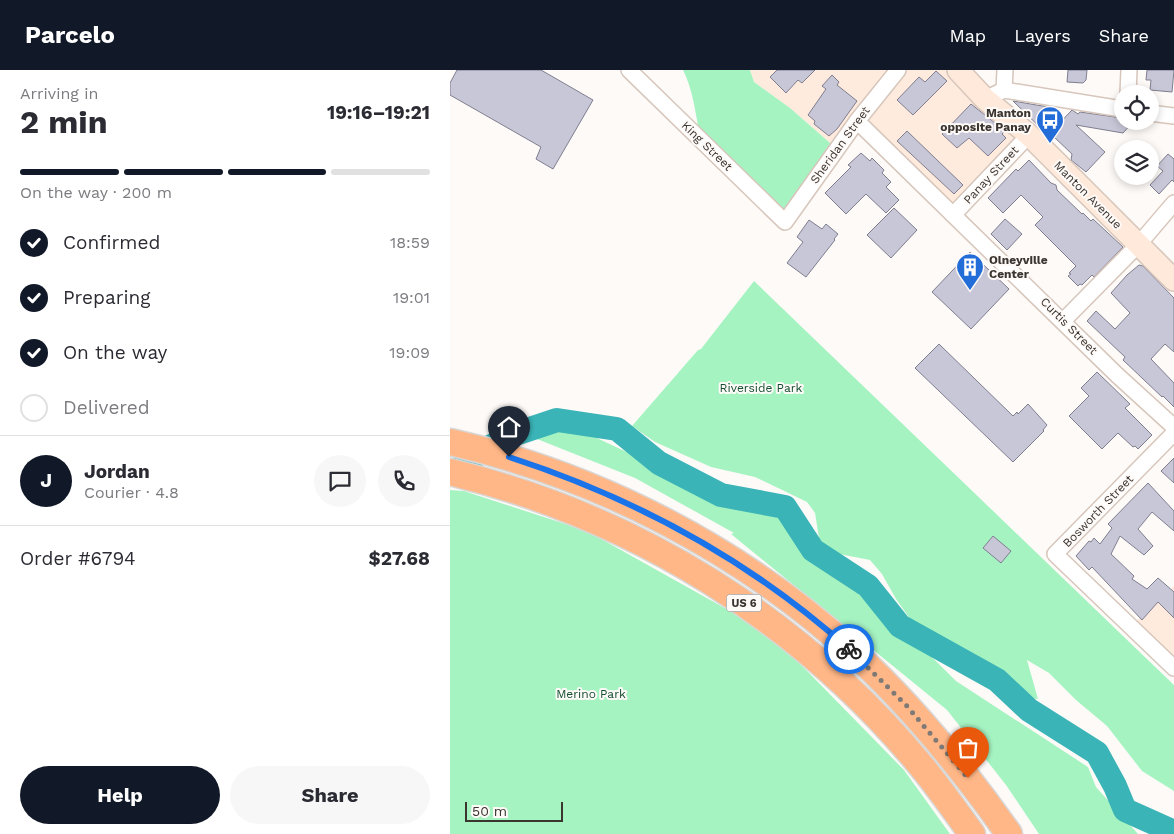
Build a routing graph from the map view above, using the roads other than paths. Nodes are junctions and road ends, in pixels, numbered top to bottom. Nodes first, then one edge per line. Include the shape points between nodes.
1 (629, 70) edge
2 (898, 70) edge
3 (958, 70) edge
4 (1005, 70) edge
5 (1129, 70) edge
6 (1128, 85) edge
7 (994, 94) junction
8 (1114, 108) edge
9 (1159, 114) edge
10 (1174, 116) edge
11 (857, 121) junction
12 (1029, 135) junction
13 (1174, 203) edge
14 (953, 215) junction
15 (785, 222) joint
16 (1138, 245) junction
17 (1174, 280) edge
18 (1064, 320) junction
19 (1174, 427) edge
20 (1174, 433) edge
21 (452, 442) edge
22 (450, 472) edge
23 (1174, 668) edge
24 (983, 797) junction
25 (951, 805) junction
26 (968, 834) edge
27 (972, 834) edge
28 (1009, 834) edge
29 (1014, 834) edge

1 - 15 street, King Street
2 - 11 street, Sheridan Street
3 - 7 main road, Manton Avenue
4 - 7 street
5 - 6 street
7 - 8 street
7 - 12 main road, Manton Avenue
9 - 10 street
11 - 14 street, Curtis Street
11 - 15 street, Sheridan Street
12 - 14 street, Panay Street
12 - 16 main road, Manton Avenue
13 - 16 street
14 - 18 street, Curtis Street
16 - 17 main road, Manton Avenue
16 - 18 street
18 - 19 street, Curtis Street
20 - 23 street, Bosworth Street via 1055,554
21 - 24 highway, US 6 via 509,457 592,487 657,517 720,552 837,638 938,740
22 - 25 highway, US 6 via 549,502 621,532 716,584 810,653 860,700 913,757
24 - 28 highway, US 6
24 - 29 highway
25 - 26 highway
25 - 27 highway, US 6

